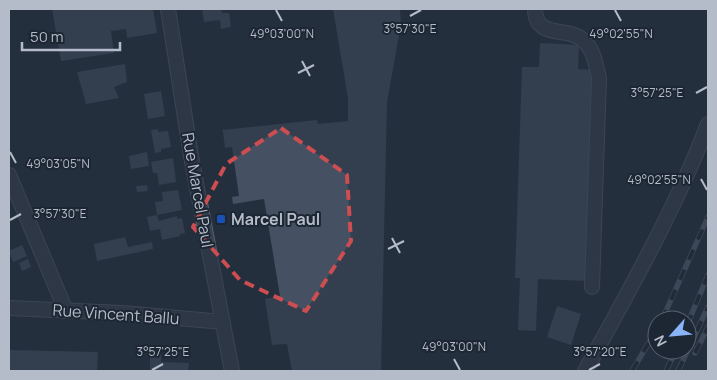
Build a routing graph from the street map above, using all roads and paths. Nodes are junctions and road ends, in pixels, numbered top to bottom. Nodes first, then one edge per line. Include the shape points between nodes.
1 (168, 9) edge
2 (536, 9) edge
3 (708, 124) edge
4 (9, 175) edge
5 (592, 287) dead end
6 (9, 308) edge
7 (66, 311) junction
8 (223, 322) junction
9 (232, 371) edge
10 (585, 371) edge

1 - 8 street, Rue Marcel Paul via 191,156
2 - 5 street via 542,26 547,30 572,33 586,42 599,78
3 - 10 street via 692,166 650,251
4 - 7 street
6 - 7 street, Rue Vincent Ballu
7 - 8 street, Rue Vincent Ballu
8 - 9 street, Rue Marcel Paul

